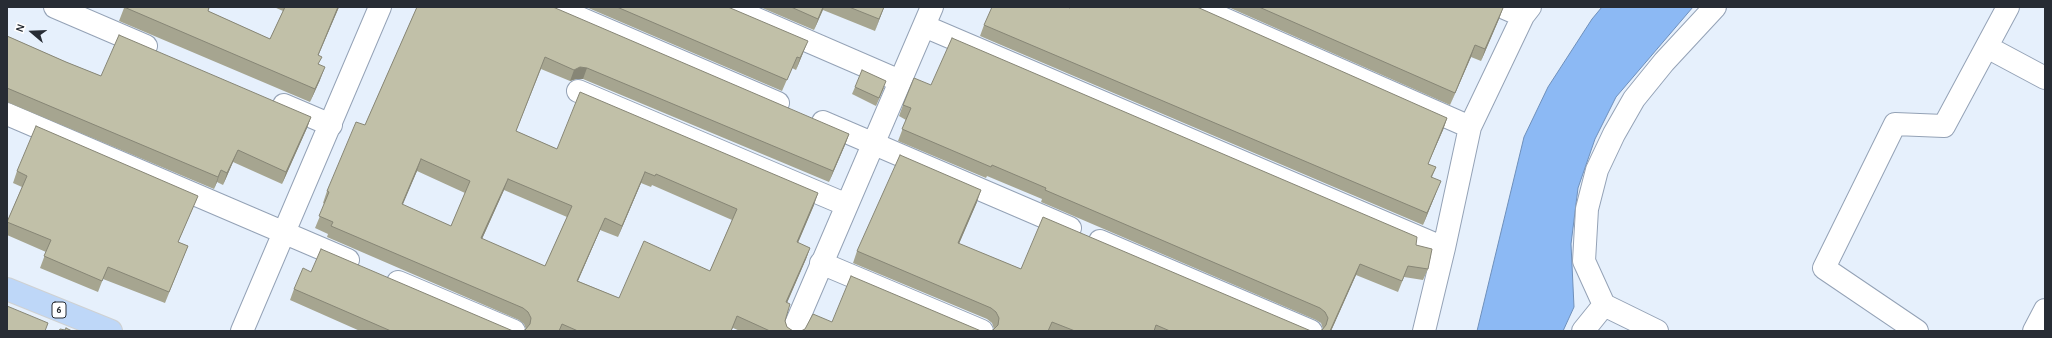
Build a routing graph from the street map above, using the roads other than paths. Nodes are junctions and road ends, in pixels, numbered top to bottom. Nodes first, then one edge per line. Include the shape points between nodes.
1 (55, 7) edge
2 (380, 7) edge
3 (554, 7) edge
4 (729, 7) edge
5 (1197, 7) edge
6 (1502, 7) edge
7 (1715, 7) edge
8 (2008, 7) edge
9 (1526, 11) edge
10 (928, 17) edge
11 (1987, 47) junction
12 (164, 54) edge
13 (2045, 78) edge
14 (900, 81) junction
15 (578, 91) dead end
16 (265, 97) edge
17 (7, 114) edge
18 (331, 126) junction
19 (1470, 127) junction
20 (873, 144) junction
21 (847, 205) junction
22 (284, 233) junction
23 (1444, 248) junction
24 (821, 262) junction
25 (7, 289) edge
26 (1604, 305) junction
27 (2045, 310) edge
28 (111, 331) edge
29 (242, 331) edge
30 (514, 331) edge
31 (793, 331) edge
32 (982, 331) edge
33 (1311, 331) edge
34 (1424, 331) edge
35 (1583, 331) edge
36 (1657, 331) edge
37 (1917, 331) edge
38 (2034, 331) edge

1 - 12 street
2 - 18 street
3 - 20 street
4 - 14 street
5 - 19 street
6 - 9 street
7 - 26 street via 1634,99 1597,170 1587,209 1584,261
8 - 11 street
9 - 19 street
10 - 14 street
10 - 23 street
11 - 13 street
11 - 37 street via 1944,126 1895,124 1824,268
14 - 20 street
15 - 21 street
16 - 18 street
17 - 22 street
18 - 22 street
19 - 23 street
20 - 21 street
20 - 33 street
21 - 24 street
22 - 29 street
22 - 30 street
23 - 34 street
24 - 31 street
24 - 32 street
25 - 28 main road, 6
26 - 35 street
26 - 36 street
27 - 38 street

